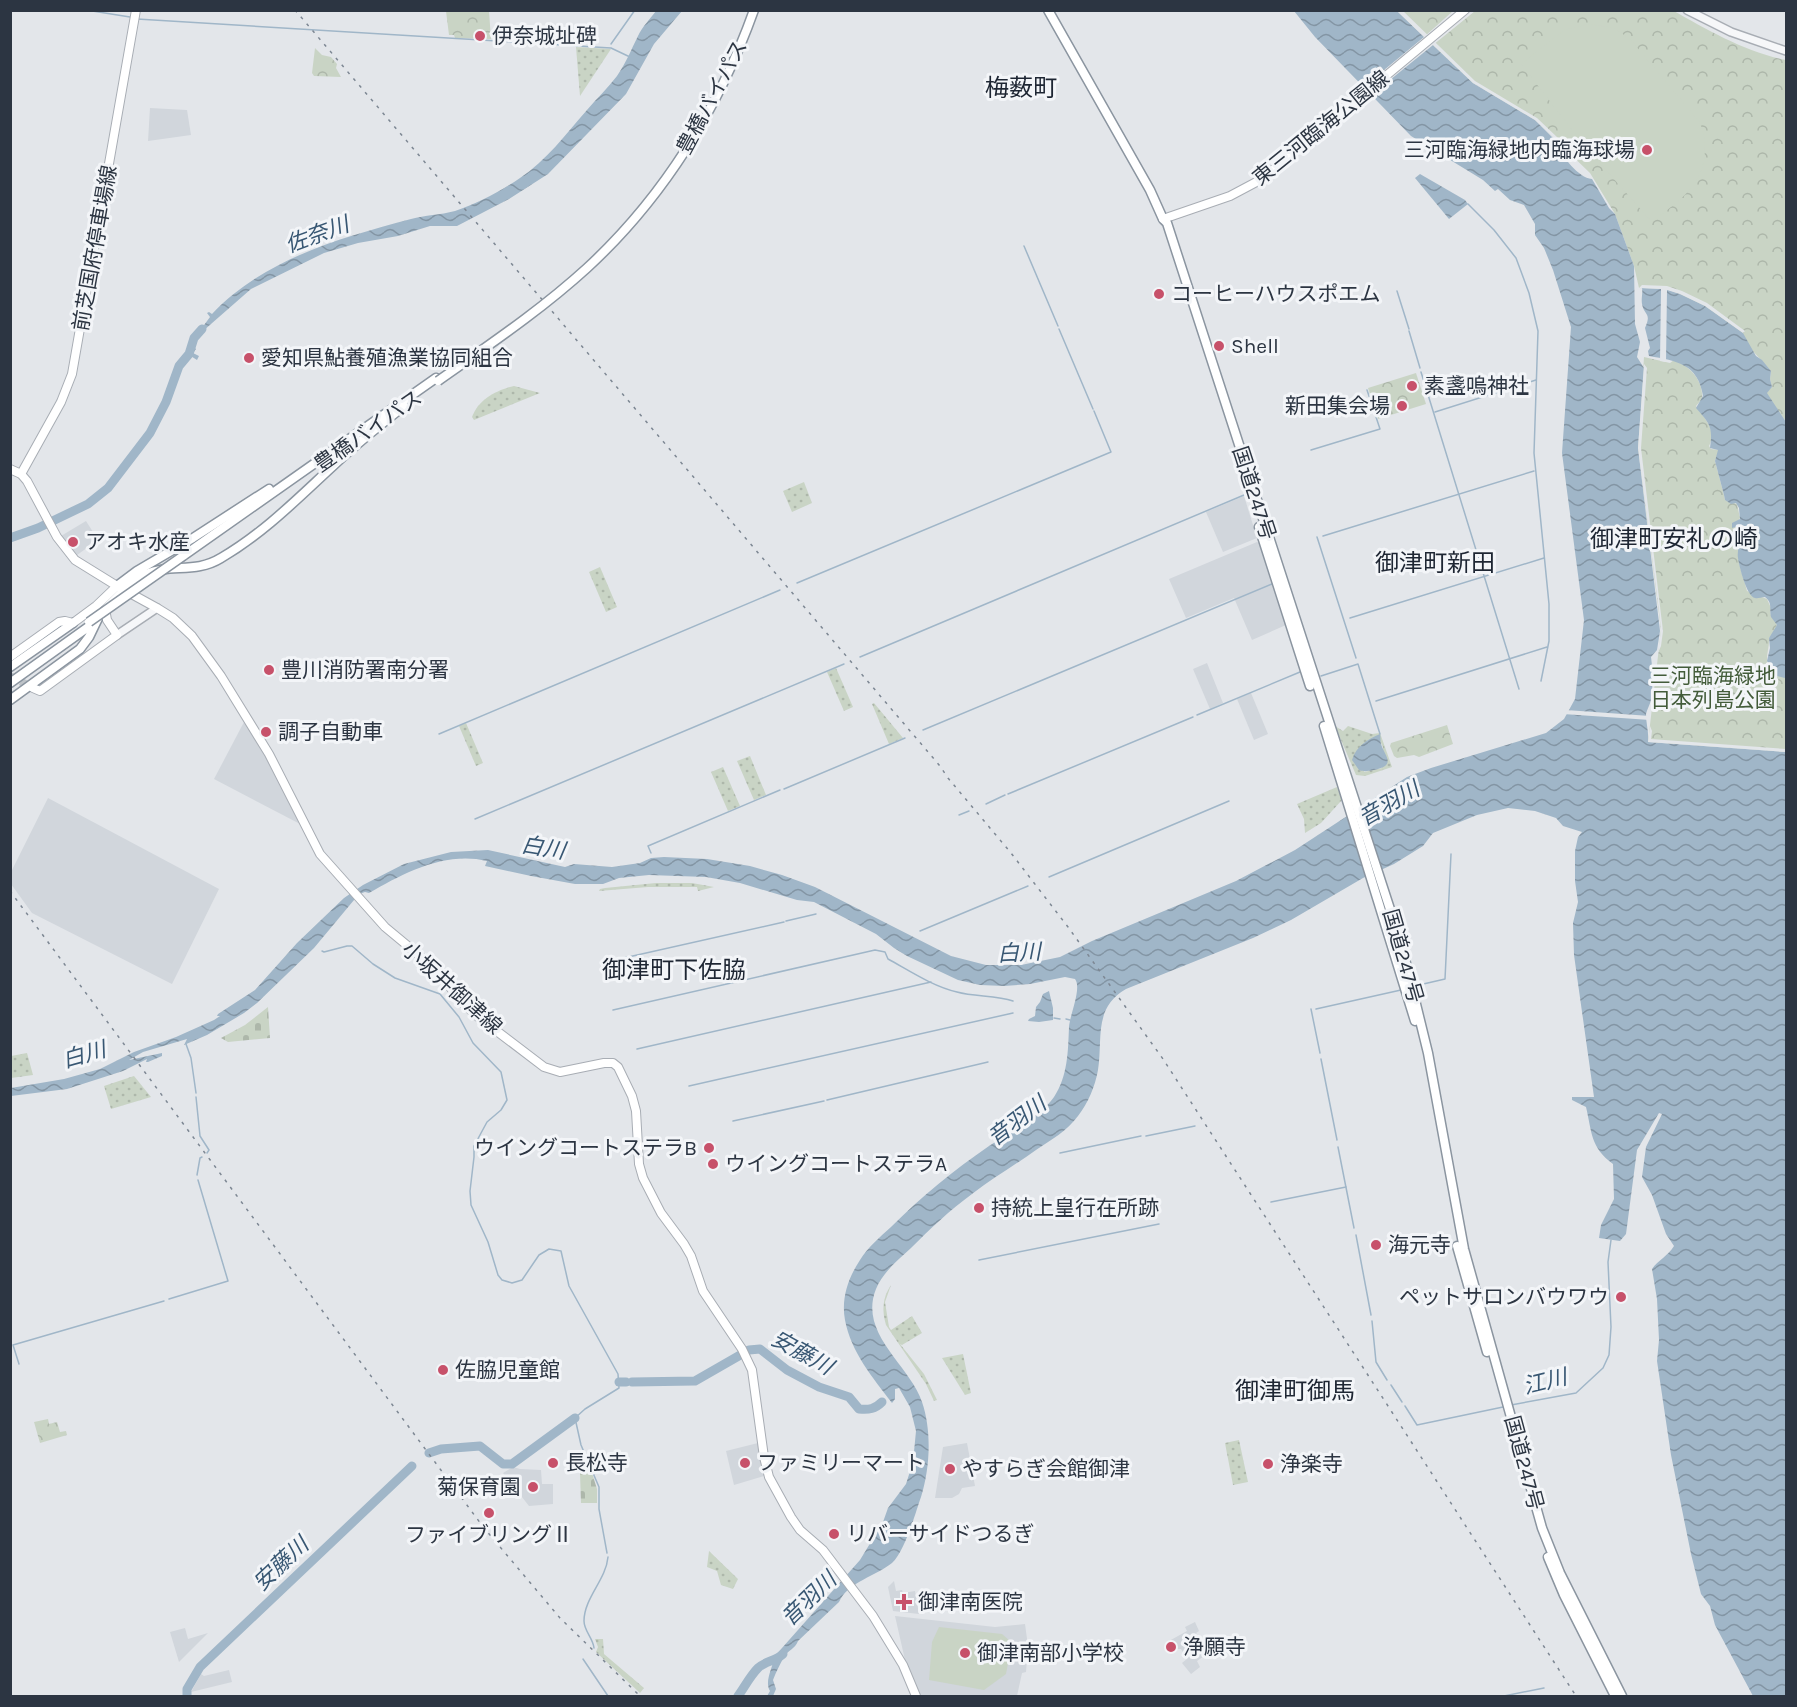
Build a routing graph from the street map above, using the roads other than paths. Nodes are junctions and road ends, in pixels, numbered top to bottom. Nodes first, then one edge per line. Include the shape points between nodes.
1 (136, 10) edge
2 (752, 10) edge
3 (1048, 10) edge
4 (1465, 10) edge
5 (1687, 10) edge
6 (1786, 51) edge
7 (1162, 219) junction
8 (335, 456) junction
9 (10, 469) edge
10 (21, 474) junction
11 (120, 588) junction
12 (106, 606) junction
13 (157, 608) junction
14 (73, 623) junction
15 (90, 623) junction
16 (117, 635) junction
17 (10, 657) edge
18 (10, 667) edge
19 (10, 677) edge
20 (10, 683) edge
21 (37, 689) dead end
22 (10, 700) edge
23 (1506, 1406) junction
24 (916, 1696) edge
25 (1615, 1696) edge
26 (1622, 1696) edge

1 - 10 main road, 前芝国府停車場線 via 72,374 56,412
2 - 8 highway, 豊橋バイパス, bridge via 694,131 614,236 527,313
2 - 8 highway, 豊橋バイパス, bridge via 732,66 697,133 623,231 538,309
3 - 7 highway, 国道247号
4 - 7 main road, 東三河臨海公園線 via 1247,188
5 - 6 street via 1731,32
7 - 23 highway, 国道247号 via 1376,879 1401,943 1418,1007 1464,1249
8 - 11 highway via 244,504 137,571
8 - 11 highway via 282,514 221,559 195,568 147,574
8 - 15 highway, 豊橋バイパス, bridge
9 - 10 main road
10 - 11 main road, 小坂井御津線 via 55,534 75,560
11 - 12 main road
11 - 13 main road, 小坂井御津線
11 - 14 main road
12 - 16 main road via 105,616
12 - 22 highway via 80,649
13 - 16 street
13 - 24 main road, 小坂井御津線 via 192,636 221,676 269,754 320,854 385,927 438,971 471,1011 543,1067 560,1072 604,1063 618,1067 636,1111 643,1178 661,1213 691,1256 703,1291 744,1353 755,1379 769,1477 795,1523 823,1550 865,1605 903,1665
14 - 17 main road via 59,622
14 - 18 highway
15 - 19 highway, 豊橋バイパス
15 - 20 highway, 豊橋バイパス
16 - 21 main road
23 - 25 highway, 国道247号 via 1538,1531 1553,1572
23 - 26 highway, 国道247号 via 1542,1528 1560,1573

